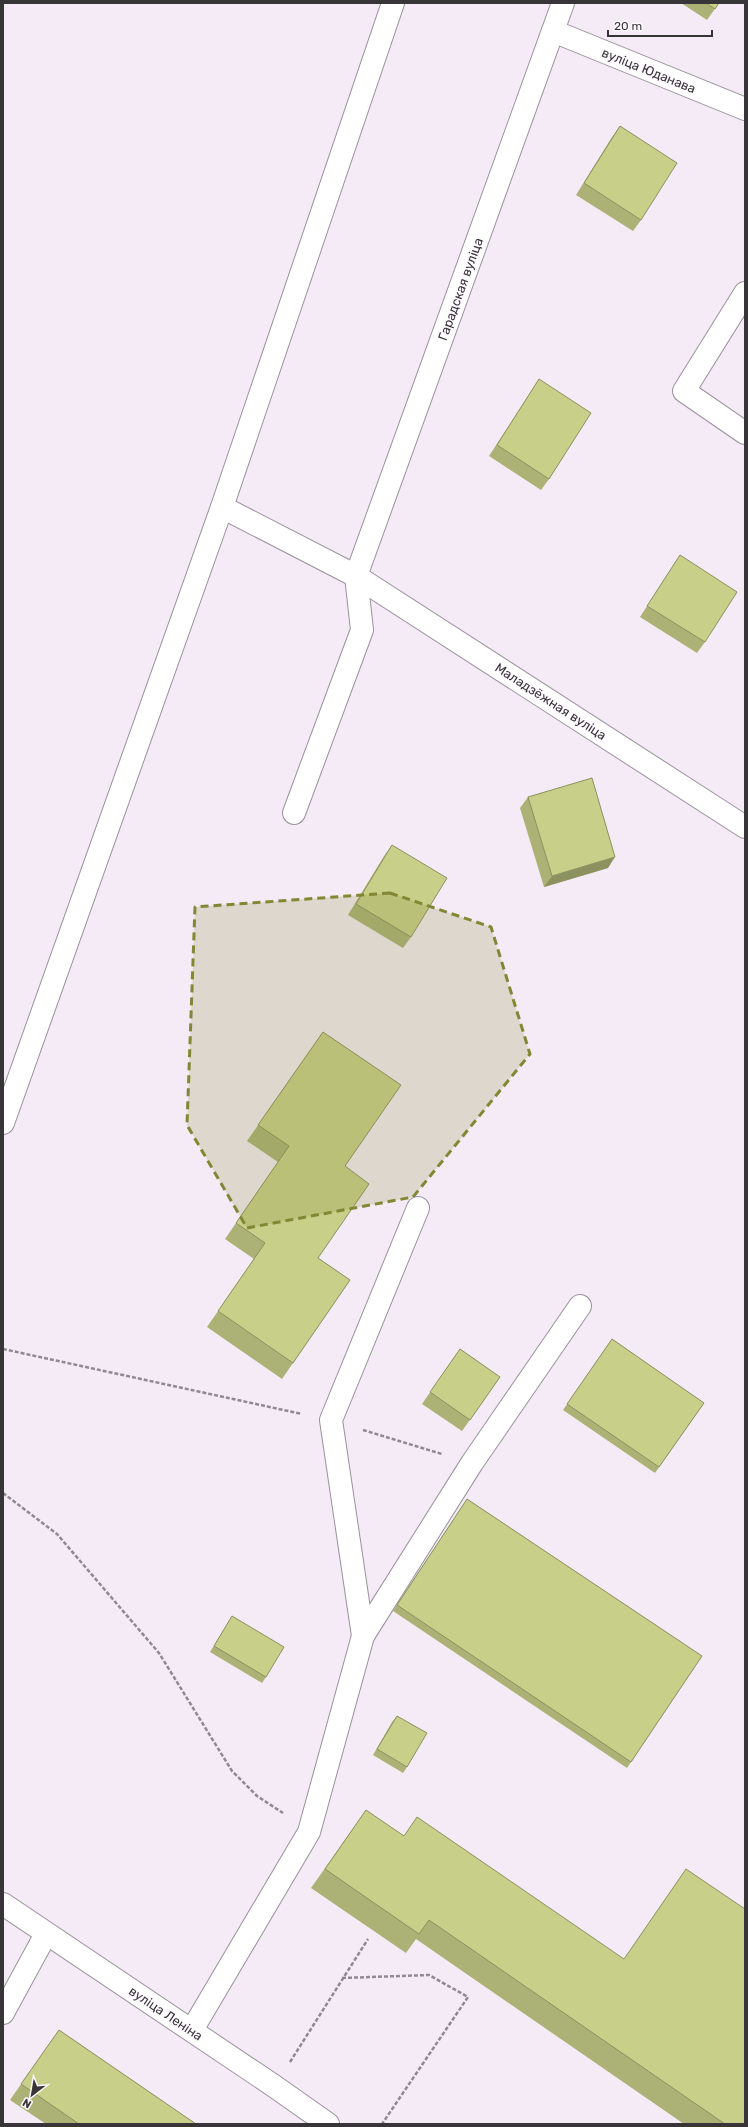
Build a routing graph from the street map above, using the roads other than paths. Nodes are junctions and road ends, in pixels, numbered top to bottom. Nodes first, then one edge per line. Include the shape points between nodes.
1 (393, 3) edge
2 (563, 3) edge
3 (553, 32) junction
4 (745, 109) edge
5 (745, 293) edge
6 (745, 432) edge
7 (222, 507) junction
8 (356, 576) junction
9 (294, 813) dead end
10 (745, 827) edge
11 (3, 1123) edge
12 (418, 1208) dead end
13 (580, 1306) dead end
14 (363, 1636) junction
15 (3, 1904) edge
16 (46, 1934) junction
17 (3, 2013) edge
18 (192, 2030) junction
19 (328, 2124) edge

1 - 7 street
2 - 3 street, Гарадская вуліца
3 - 4 street, вуліца Юданава
3 - 8 street, Гарадская вуліца
5 - 6 street via 684,391
7 - 8 street, Маладзёжная вуліца
7 - 11 street
8 - 9 street via 362,630
8 - 10 street, Маладзёжная вуліца
12 - 14 street via 331,1420
13 - 14 street via 472,1462
14 - 18 street via 309,1832
15 - 16 street, вуліца Леніна
16 - 17 street
16 - 18 street, вуліца Леніна
18 - 19 street, вуліца Леніна

